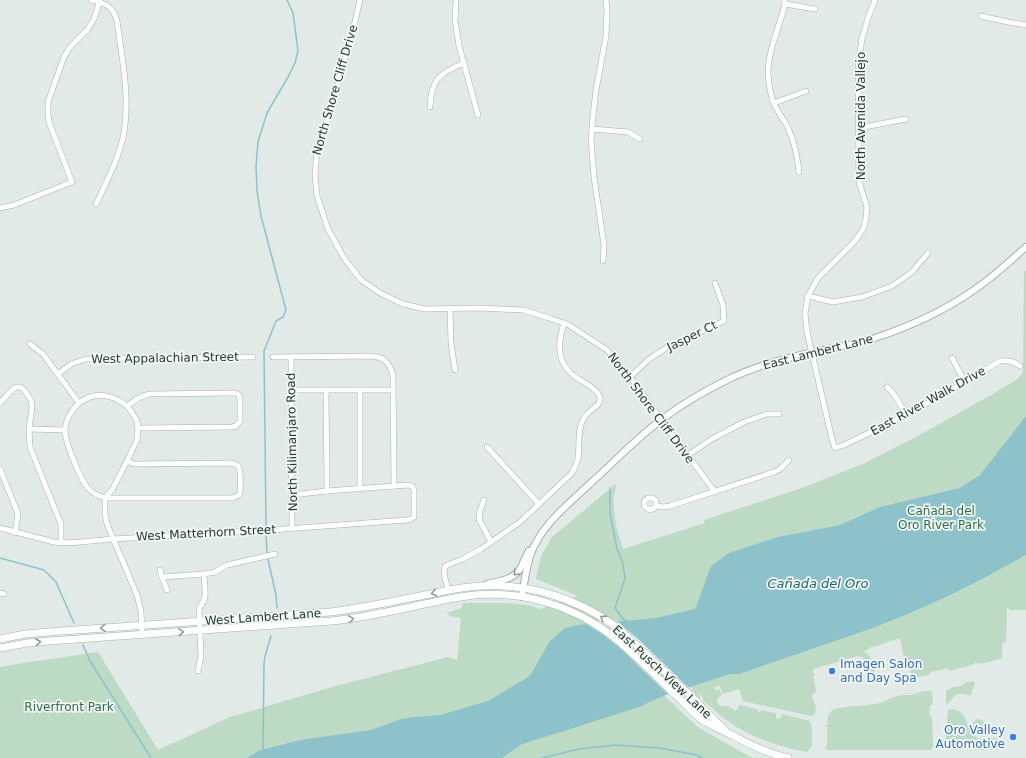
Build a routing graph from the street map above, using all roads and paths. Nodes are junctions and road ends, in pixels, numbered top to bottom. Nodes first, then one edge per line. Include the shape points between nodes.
1 (91, 0) edge
2 (360, 0) edge
3 (456, 0) edge
4 (606, 0) edge
5 (875, 0) edge
6 (100, 1) edge
7 (785, 2) edge
8 (815, 9) dead end
9 (981, 16) dead end
10 (1026, 25) edge
11 (464, 64) junction
12 (806, 91) dead end
13 (774, 102) junction
14 (430, 107) dead end
15 (478, 115) dead end
16 (906, 119) dead end
17 (858, 128) junction
18 (592, 129) junction
19 (640, 139) dead end
20 (799, 172) dead end
21 (96, 204) dead end
22 (0, 208) edge
23 (1026, 247) edge
24 (928, 253) dead end
25 (603, 261) dead end
26 (715, 283) dead end
27 (808, 296) junction
28 (450, 309) junction
29 (564, 323) junction
30 (30, 344) dead end
31 (812, 352) junction
32 (253, 357) dead end
33 (273, 357) dead end
34 (291, 357) junction
35 (952, 358) dead end
36 (1020, 366) dead end
37 (455, 370) dead end
38 (58, 374) junction
39 (630, 377) junction
40 (965, 382) junction
41 (887, 387) dead end
42 (291, 390) junction
43 (326, 390) junction
44 (360, 390) junction
45 (393, 390) junction
46 (0, 403) edge
47 (79, 403) junction
48 (127, 406) junction
49 (779, 414) dead end
50 (906, 415) junction
51 (661, 419) junction
52 (138, 428) junction
53 (29, 429) junction
54 (65, 430) junction
55 (486, 446) dead end
56 (835, 448) joint
57 (688, 455) junction
58 (789, 460) dead end
59 (127, 462) junction
60 (0, 469) edge
61 (394, 486) junction
62 (360, 488) junction
63 (327, 491) junction
64 (715, 492) junction
65 (292, 495) junction
66 (104, 498) junction
67 (484, 500) dead end
68 (539, 504) junction
69 (656, 506) dead end
70 (0, 528) edge
71 (292, 528) junction
72 (15, 533) junction
73 (113, 539) junction
74 (537, 541) junction
75 (491, 542) junction
76 (60, 543) junction
77 (275, 554) dead end
78 (160, 570) dead end
79 (204, 574) junction
80 (162, 577) junction
81 (472, 586) junction
82 (524, 588) junction
83 (167, 590) dead end
84 (448, 590) junction
85 (417, 597) junction
86 (525, 598) junction
87 (373, 615) junction
88 (200, 621) junction
89 (142, 625) junction
90 (200, 631) junction
91 (142, 634) junction
92 (0, 639) edge
93 (0, 648) edge
94 (198, 671) dead end
95 (732, 735) junction
96 (788, 758) edge

1 - 6 street
2 - 28 street, North Shore Cliff Drive via 331,108 316,150 317,196 328,229 344,258 362,280 380,293 403,304 425,309
3 - 11 street via 455,20
4 - 18 street via 606,36
5 - 17 street, North Avenida Vallejo via 862,39 858,64
6 - 21 street via 112,9 117,21 126,103 120,148
6 - 22 street via 87,30 64,57 48,102 49,122 72,182
7 - 8 street
7 - 13 street via 769,61 768,73
9 - 10 street
11 - 14 street via 450,69 437,80 432,87
11 - 15 street
12 - 13 street
13 - 20 street via 794,144
16 - 17 street
17 - 27 street, North Avenida Vallejo via 859,182 867,207 864,227 854,242 818,278
18 - 19 street via 628,132
18 - 25 street via 594,177 604,245
23 - 31 street, East Lambert Lane via 971,292 941,310 875,338
24 - 27 street via 912,272 892,286 862,297 833,302
26 - 39 street, Jasper Ct via 724,321 669,346 648,360
27 - 31 street, North Avenida Vallejo via 805,313
28 - 29 street, North Shore Cliff Drive via 523,310
28 - 37 street
29 - 39 street, North Shore Cliff Drive via 607,350
29 - 68 street via 559,351 562,361 568,370 595,390 600,400 582,422 578,436 578,459 572,472
30 - 38 street
31 - 51 street, East Lambert Lane via 776,361 733,377
31 - 56 street, North Avenida Vallejo
32 - 38 street, West Appalachian Street via 86,359 71,364
33 - 34 street
34 - 42 street, North Kilimanjaro Road
34 - 45 street via 376,356 390,365
35 - 40 street
36 - 40 street, East River Walk Drive via 1013,361 1000,361
38 - 47 street
39 - 51 street, North Shore Cliff Drive
40 - 50 street, East River Walk Drive
41 - 50 street
42 - 43 street
42 - 65 street, North Kilimanjaro Road
43 - 44 street
43 - 63 street
44 - 45 street
44 - 62 street
45 - 61 street
46 - 53 street via 10,392 22,388 32,404
47 - 48 street via 88,397 103,396 120,400
47 - 54 street via 70,413
48 - 52 street
48 - 52 street via 145,394 236,393 240,398 240,421 236,426
49 - 57 street via 766,414 744,422
50 - 56 street, East River Walk Drive
51 - 57 street, North Shore Cliff Drive
51 - 74 street, East Lambert Lane via 562,510
52 - 59 street via 137,440
53 - 54 street
53 - 76 street via 32,454 61,524
54 - 66 street via 67,444 85,484 95,494
55 - 68 street
57 - 64 street, North Shore Cliff Drive
58 - 64 street via 774,472
59 - 66 street via 112,490
59 - 66 street via 232,463 240,470 240,492 234,498
60 - 72 street via 17,511
61 - 62 street
61 - 71 street, West Matterhorn Street via 408,485 414,488 414,517 411,519
62 - 63 street
63 - 65 street
64 - 69 street via 670,506
65 - 71 street, North Kilimanjaro Road
66 - 73 street via 106,520
67 - 75 street via 479,519
68 - 75 street via 520,522
70 - 72 street, West Matterhorn Street
71 - 73 street, West Matterhorn Street
72 - 76 street, West Matterhorn Street
73 - 76 street, West Matterhorn Street
73 - 89 street via 137,595
74 -> 81 street via 514,576
74 - 82 street, East Lambert Lane via 528,562
75 - 84 street via 445,567
77 - 79 street via 227,565 215,572
78 - 80 street
79 - 80 street
79 - 88 street via 205,595 199,608
80 - 83 street
81 - 82 main road, West Lambert Lane
81 - 84 main road, West Lambert Lane
82 - 86 street, East Lambert Lane
95 -> 82 main road, East Pusch View Lane via 630,639 608,622 577,604
84 -> 85 main road, West Lambert Lane
85 - 87 main road via 414,601 380,609
85 - 88 main road, West Lambert Lane via 341,611
86 - 87 main road, West Lambert Lane via 473,595
86 - 95 main road, East Pusch View Lane via 569,610 603,629 702,720
90 -> 87 main road, West Lambert Lane
88 - 89 main road, West Lambert Lane
88 - 90 street
89 - 91 street
89 -> 92 main road, West Lambert Lane via 25,634
91 -> 90 main road, West Lambert Lane
90 - 94 street via 201,656
93 -> 91 main road, West Lambert Lane
95 - 96 main road, East Pusch View Lane via 766,752

